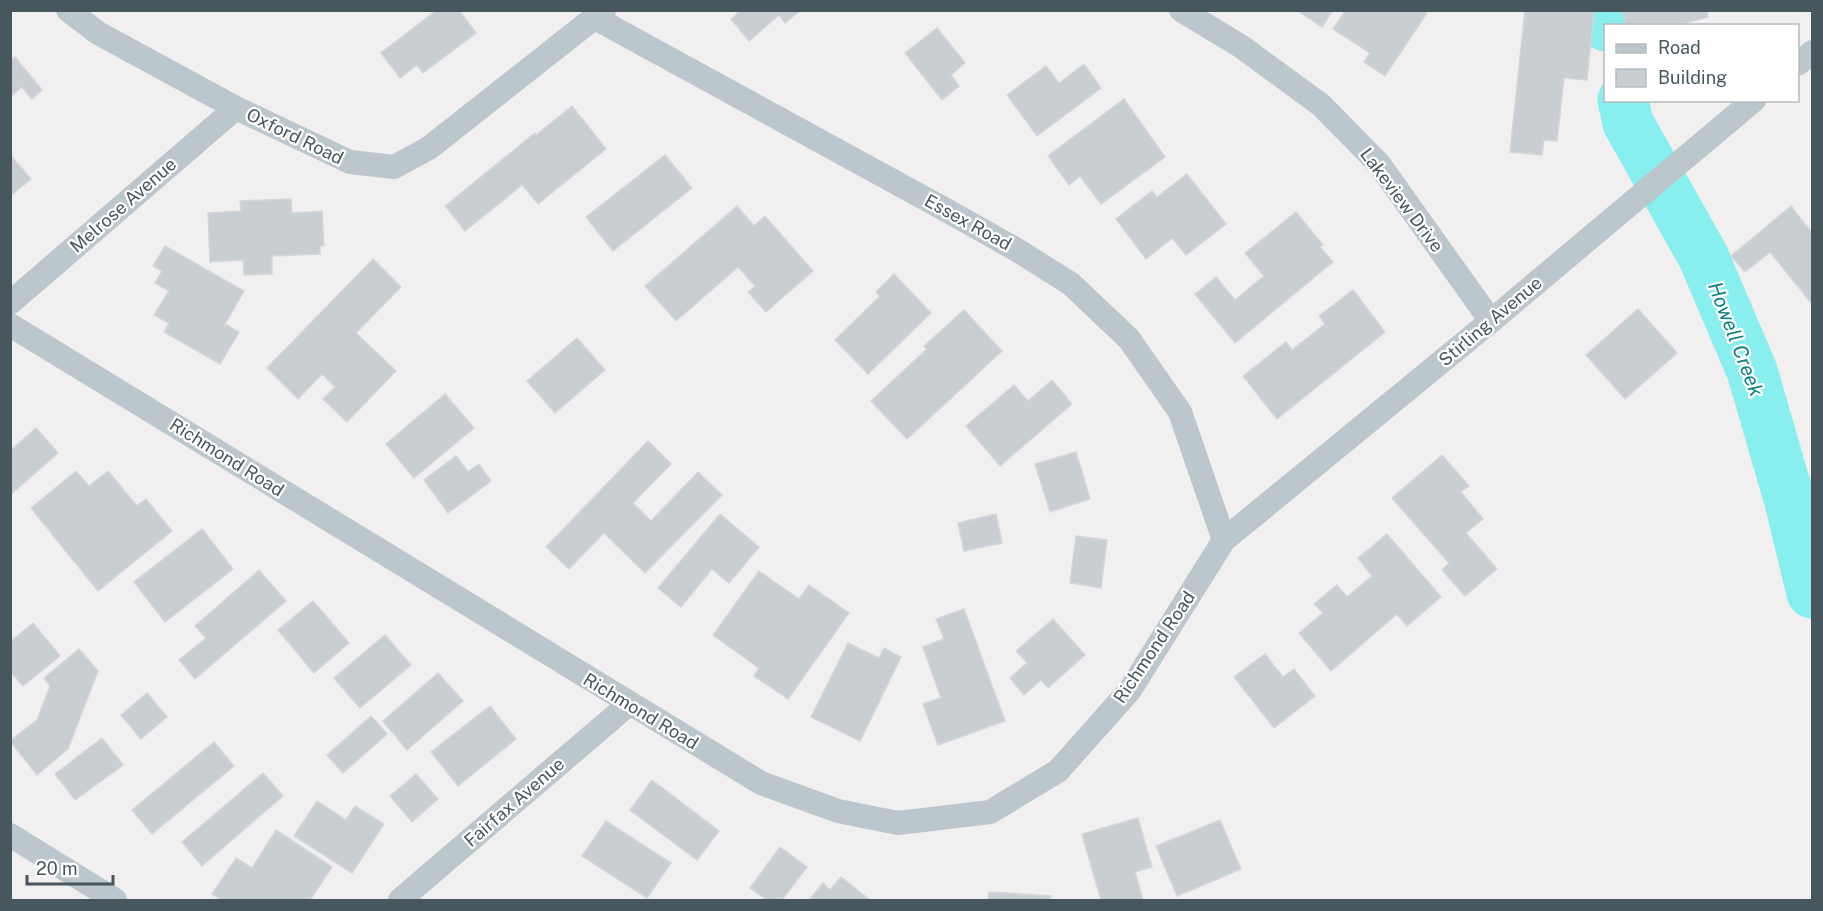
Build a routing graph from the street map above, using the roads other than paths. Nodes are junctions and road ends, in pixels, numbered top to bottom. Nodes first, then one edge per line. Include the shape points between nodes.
1 (68, 10) edge
2 (1181, 10) edge
3 (599, 14) edge
4 (1812, 52) edge
5 (1799, 62) edge
6 (1752, 102) edge
7 (236, 108) junction
8 (10, 303) edge
9 (1491, 321) junction
10 (10, 325) edge
11 (1224, 540) junction
12 (629, 704) junction
13 (10, 835) edge
14 (115, 900) edge
15 (400, 900) edge

1 - 7 street, Oxford Road via 98,33
2 - 9 street, Lakeview Drive via 1242,47 1322,105 1378,164
3 - 7 street, Oxford Road via 429,148 394,167 350,162
3 - 11 street, Essex Road via 1071,284 1129,339 1180,412
4 - 5 street
6 - 9 street, Stirling Avenue
7 - 8 street, Melrose Avenue
9 - 11 street, Stirling Avenue
10 - 12 street, Richmond Road
11 - 12 street, Richmond Road via 1130,690 1058,771 990,812 898,823 838,811 761,783
12 - 15 street, Fairfax Avenue
13 - 14 street

